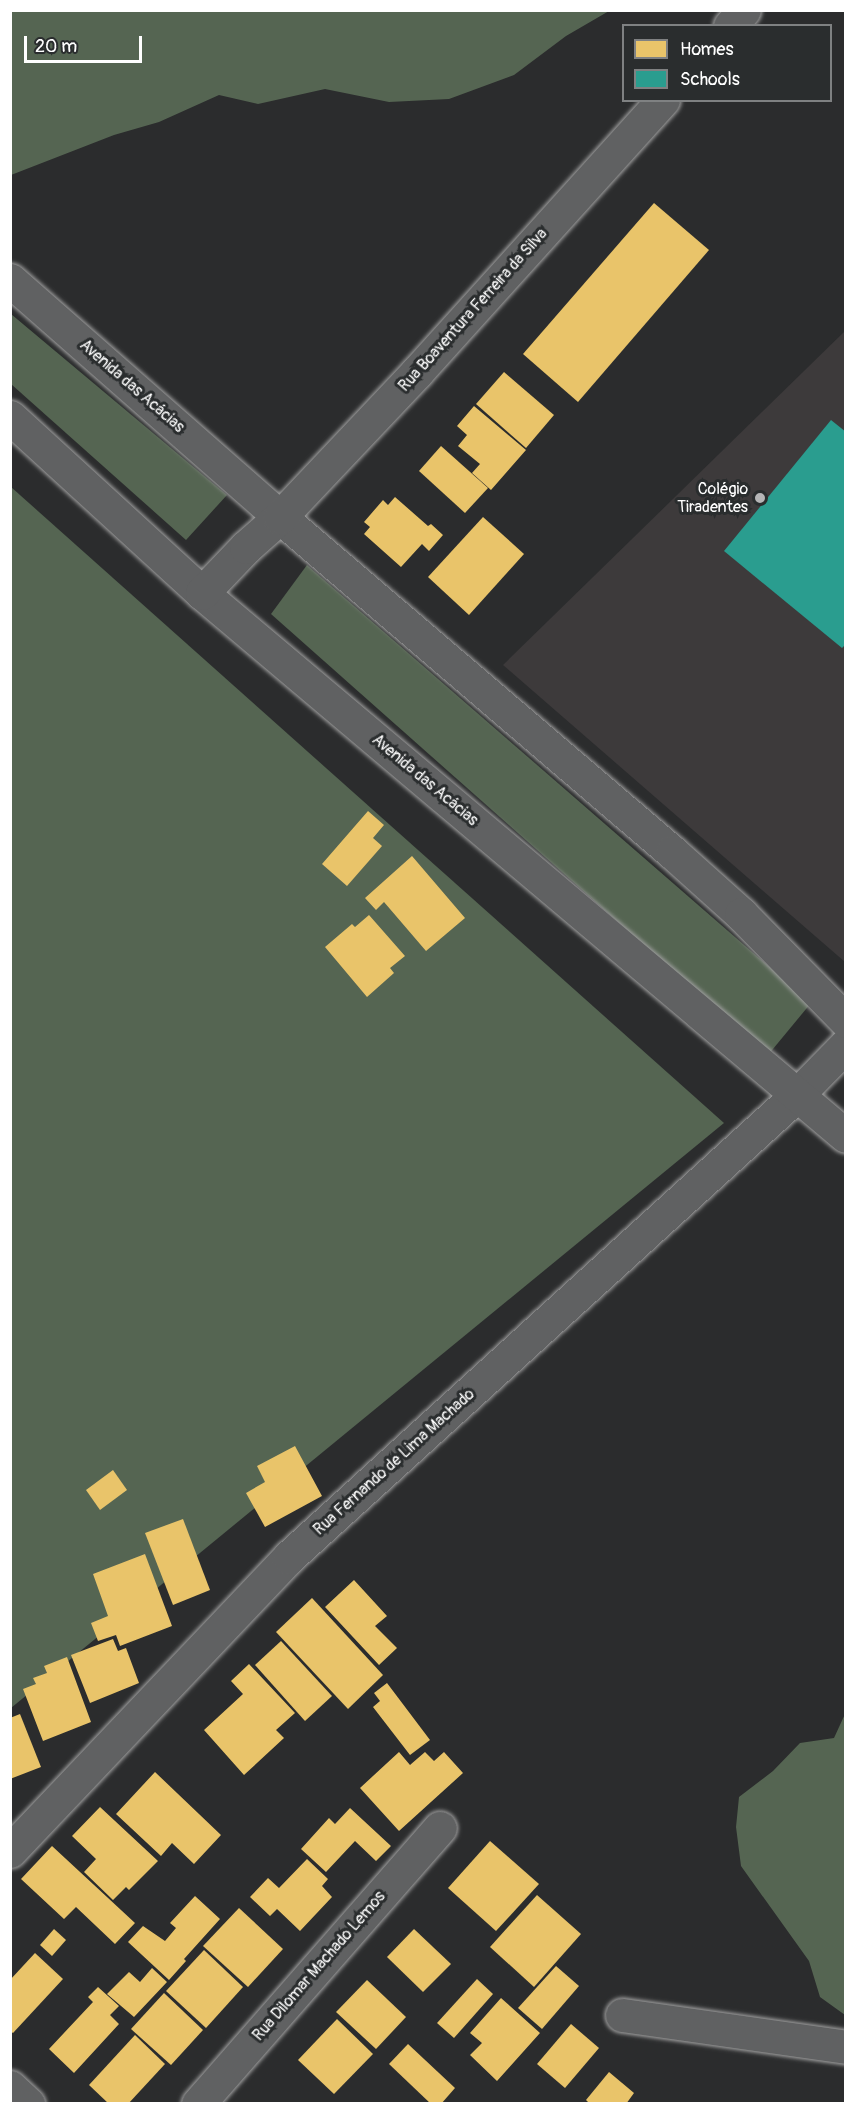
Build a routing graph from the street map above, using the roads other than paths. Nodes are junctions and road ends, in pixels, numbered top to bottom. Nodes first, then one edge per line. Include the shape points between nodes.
1 (744, 10) edge
2 (732, 24) edge
3 (661, 102) edge
4 (10, 280) edge
5 (10, 417) edge
6 (279, 517) junction
7 (202, 593) junction
8 (846, 1021) edge
9 (846, 1045) edge
10 (798, 1094) junction
11 (846, 1136) edge
12 (440, 1828) dead end
13 (10, 1851) edge
14 (622, 2015) dead end
15 (846, 2047) edge
16 (10, 2087) edge
17 (28, 2103) edge
18 (198, 2103) edge

1 - 2 street
3 - 6 street, Rua Boaventura Ferreira da Silva via 417,372
4 - 6 street, Avenida das Acácias
5 - 7 street, Avenida das Acácias
6 - 7 street
6 - 8 street, Avenida das Acácias via 716,891
7 - 10 street, Avenida das Acácias
9 - 10 street, Rua Fernando de Lima Machado
10 - 11 street, Avenida das Acácias
10 - 13 street, Rua Fernando de Lima Machado via 289,1557
12 - 18 street, Rua Dilomar Machado Lemos
14 - 15 street
16 - 17 street

